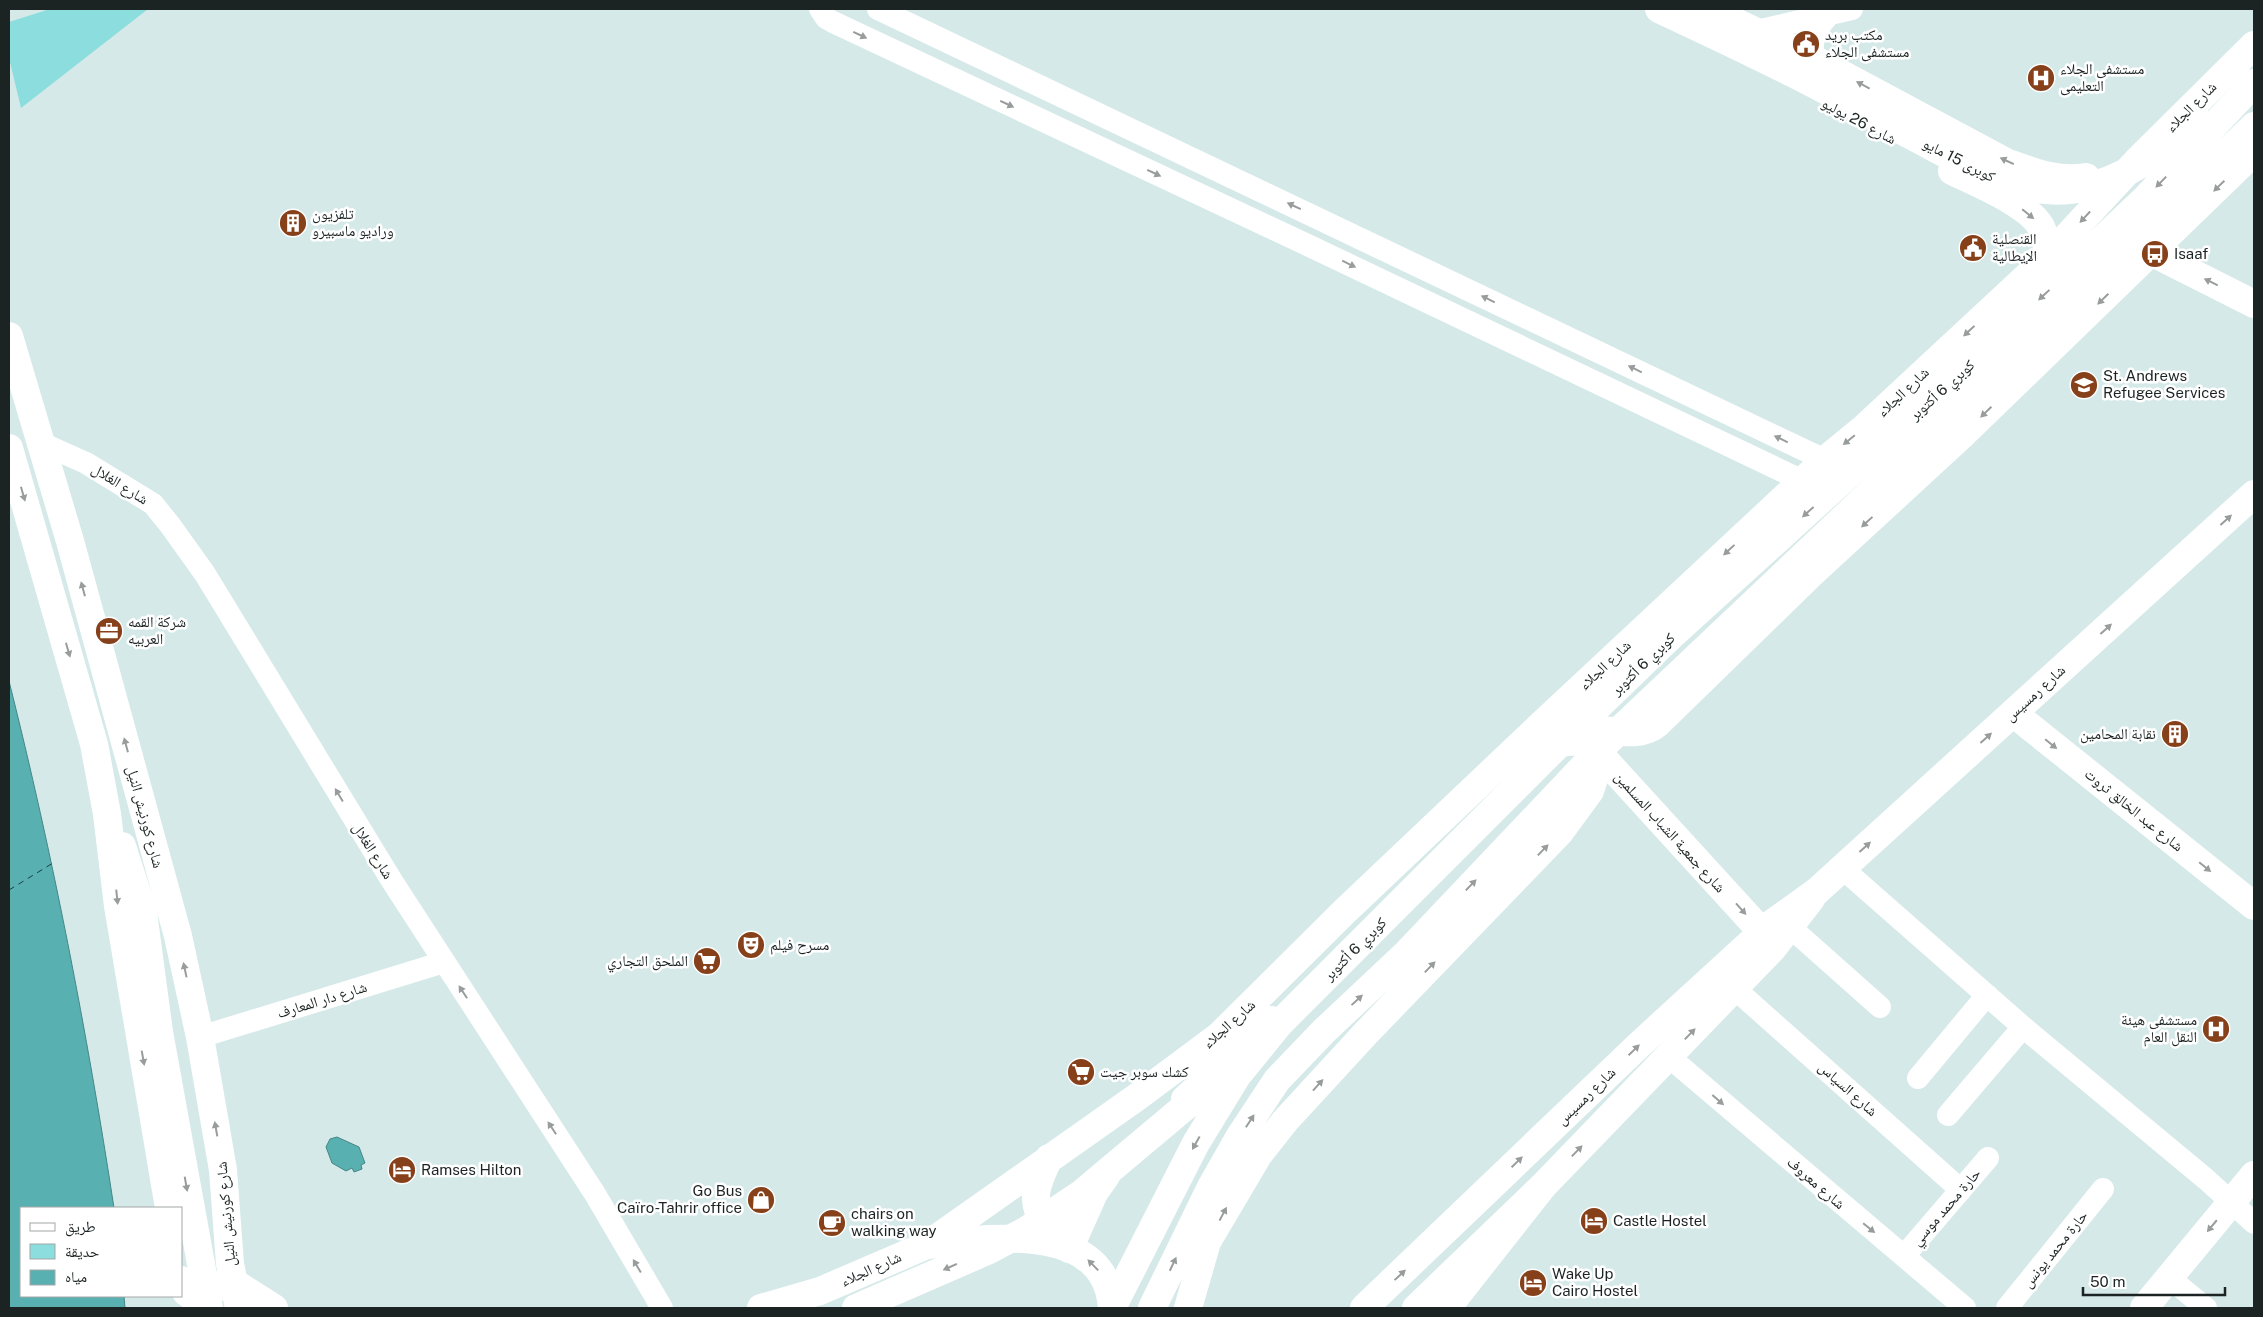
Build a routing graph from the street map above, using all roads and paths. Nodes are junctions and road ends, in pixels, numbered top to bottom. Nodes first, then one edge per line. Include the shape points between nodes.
1 (820, 9) edge
2 (878, 9) edge
3 (1643, 9) edge
4 (1658, 9) edge
5 (1708, 9) edge
6 (1852, 9) edge
7 (1824, 16) junction
8 (1756, 31) junction
9 (1709, 40) junction
10 (1780, 42) junction
11 (2254, 45) edge
12 (1810, 57) junction
13 (1762, 69) junction
14 (2254, 77) edge
15 (2254, 83) edge
16 (2254, 126) edge
17 (2254, 152) edge
18 (2137, 161) junction
19 (1329, 223) junction
20 (1316, 248) junction
21 (2151, 252) junction
22 (2048, 257) junction
23 (2254, 304) edge
24 (9, 336) edge
25 (39, 442) junction
26 (9, 448) edge
27 (1825, 460) junction
28 (1802, 481) junction
29 (2254, 494) edge
30 (2013, 713) junction
31 (1540, 726) junction
32 (1572, 740) joint
33 (1606, 743) junction
34 (107, 814) junction
35 (1842, 868) junction
36 (1816, 892) junction
37 (2254, 906) edge
38 (1790, 927) junction
39 (1762, 932) junction
40 (444, 962) junction
41 (1734, 988) junction
42 (1987, 995) junction
43 (1880, 1007) dead end
44 (2023, 1027) junction
45 (200, 1037) junction
46 (1668, 1056) junction
47 (1237, 1076) junction
48 (1918, 1078) dead end
49 (1948, 1116) dead end
50 (1049, 1158) junction
51 (1988, 1158) dead end
52 (2254, 1175) edge
53 (1543, 1186) junction
54 (2103, 1189) dead end
55 (1961, 1190) junction
56 (2232, 1202) junction
57 (169, 1207) edge
58 (1084, 1213) junction
59 (2254, 1223) edge
60 (1208, 1242) junction
61 (927, 1245) junction
62 (1070, 1249) junction
63 (1904, 1256) junction
64 (232, 1273) junction
65 (2168, 1277) junction
66 (182, 1283) edge
67 (182, 1288) edge
68 (820, 1291) junction
69 (1457, 1305) edge
70 (1961, 1307) edge
71 (185, 1308) edge
72 (209, 1308) edge
73 (239, 1308) edge
74 (274, 1308) edge
75 (662, 1308) edge
76 (761, 1308) edge
77 (798, 1308) edge
78 (856, 1308) edge
79 (1112, 1308) edge
80 (1152, 1308) edge
81 (1173, 1308) edge
82 (1188, 1308) edge
83 (1364, 1308) edge
84 (1416, 1308) edge
85 (2007, 1308) edge
86 (2144, 1308) edge
87 (2206, 1308) edge

1 -> 20 street via 833,22
19 -> 2 street
3 - 9 main road, شارع 26 يوليو
4 - 14 main road, كوبرى 15 مايو via 1824,89 1995,179 2040,190 2077,189 2127,174 2164,150
5 - 8 main road
6 - 7 street
7 - 8 street
7 - 12 main road via 1813,31
8 - 9 street
8 - 10 main road
9 - 13 main road, شارع 26 يوليو
10 - 12 main road
10 - 13 main road via 1769,44 1761,53
11 - 18 main road, شارع الجلاء
18 -> 12 main road via 2102,174 2071,179 2042,176 2008,163
13 -> 22 main road, شارع 26 يوليو via 2029,213 2044,233
15 -> 47 main road, كوبري 6 أكتوبر via 2136,207 1992,344 1670,637 1560,743 1280,1023
16 - 33 main road, كوبري 6 أكتوبر
17 -> 21 main road
18 -> 22 main road, شارع الجلاء
19 - 20 street
27 -> 19 street
20 -> 28 street
23 -> 21 main road
21 -> 31 main road via 1650,730 1641,733
22 -> 27 main road, شارع الجلاء via 1864,428
24 - 25 main road, شارع كورنيش النيل
40 -> 25 street, شارع الغلال via 205,574 170,525 153,504 86,463
45 -> 25 main road, شارع كورنيش النيل via 178,936 70,541
26 -> 34 main road via 94,744
27 - 28 main road, شارع الجلاء
28 -> 31 main road, شارع الجلاء
30 -> 29 main road, شارع رمسيس
35 -> 30 main road, شارع رمسيس
30 -> 37 main road, شارع عبد الخالق ثروت
31 - 50 main road, شارع الجلاء via 1219,1036
32 -> 39 main road, شارع جمعية الشباب المسلمين via 1594,748
32 - 58 main road, شارع الجلاء via 1545,749 1352,942 1122,1156 1094,1192
60 -> 33 main road via 1253,1163 1285,1121 1560,832 1590,791
80 -> 33 main road, كوبري 6 أكتوبر via 1211,1186 1277,1080 1407,952
34 -> 57 main road via 118,906
34 -> 72 main road via 127,856 143,912 159,1032
35 - 36 main road, شارع رمسيس
35 - 42 street
36 - 38 main road, شارع رمسيس
36 - 39 main road, شارع رمسيس
38 - 41 main road, شارع رمسيس
38 - 43 street
83 -> 39 main road, شارع رمسيس
40 - 45 street, شارع دار المعارف
75 -> 40 street, شارع الغلال via 594,1194
46 -> 41 main road, شارع رمسيس
41 - 55 street, شارع السياس
42 - 44 street
42 - 48 street
44 - 49 street
44 - 56 street
64 -> 45 main road, شارع كورنيش النيل via 223,1170
53 -> 46 main road, شارع رمسيس
46 -> 63 street, شارع معروف
47 -> 78 main road via 1187,1105 1081,1194 1027,1230 987,1251
47 -> 79 main road, كوبري 6 أكتوبر via 1196,1143
50 - 58 main road via 1036,1192 1039,1214 1044,1221 1059,1224
50 - 61 main road, شارع الجلاء
51 - 55 street, حارة محمد موسي
52 - 56 main road
53 - 69 main road, شارع رمسيس
53 - 84 main road
54 - 85 street, حارة محمد يونس
55 - 63 street, حارة محمد موسي
56 - 59 street
56 -> 65 main road
58 - 62 main road, شارع الجلاء
60 - 81 main road
60 - 82 main road
61 - 62 main road via 1015,1238 1034,1239
61 - 68 main road, شارع الجلاء
79 -> 62 main road via 1111,1295 1094,1263
63 - 70 street, شارع معروف
64 - 66 main road via 204,1297 193,1297
64 - 73 main road, شارع كورنيش النيل
64 - 74 main road
65 - 86 main road
65 - 87 street
67 - 71 main road
68 - 76 main road, شارع الجلاء
68 - 77 main road

